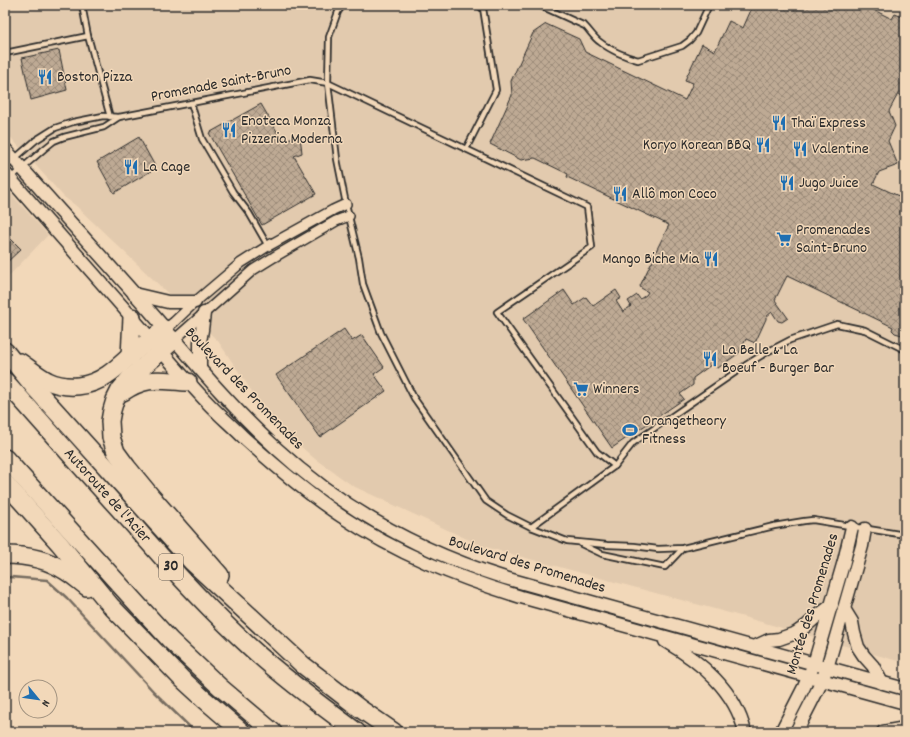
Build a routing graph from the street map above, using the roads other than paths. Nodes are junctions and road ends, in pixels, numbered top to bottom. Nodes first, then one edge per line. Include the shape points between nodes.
1 (82, 5) edge
2 (343, 5) edge
3 (476, 5) edge
4 (539, 5) edge
5 (709, 5) edge
6 (88, 36) junction
7 (5, 53) edge
8 (328, 83) junction
9 (191, 104) junction
10 (109, 116) junction
11 (119, 117) junction
12 (111, 123) junction
13 (5, 149) edge
14 (466, 149) junction
15 (9, 163) edge
16 (22, 168) junction
17 (7, 178) edge
18 (346, 204) junction
19 (348, 216) junction
20 (268, 246) junction
21 (134, 294) junction
22 (195, 302) junction
23 (204, 313) junction
24 (132, 317) junction
25 (170, 334) junction
26 (156, 345) junction
27 (905, 350) edge
28 (6, 352) edge
29 (130, 357) junction
30 (200, 368) junction
31 (5, 381) edge
32 (188, 382) junction
33 (115, 400) junction
34 (5, 458) edge
35 (615, 466) junction
36 (5, 483) edge
37 (531, 527) junction
38 (852, 527) junction
39 (865, 529) junction
40 (905, 535) edge
41 (578, 542) junction
42 (683, 548) junction
43 (5, 555) edge
44 (832, 605) junction
45 (111, 606) junction
46 (844, 609) junction
47 (652, 633) junction
48 (754, 647) junction
49 (290, 652) junction
50 (814, 664) junction
51 (827, 668) junction
52 (810, 676) junction
53 (822, 680) junction
54 (882, 682) junction
55 (905, 689) edge
56 (905, 703) edge
57 (905, 728) edge
58 (242, 732) edge
59 (273, 732) edge
60 (357, 732) edge
61 (394, 732) edge
62 (745, 732) edge
63 (781, 732) edge
64 (796, 732) edge
65 (883, 732) edge

1 - 6 lane
2 - 8 lane via 330,37
3 - 14 lane via 483,8 496,90
4 - 5 lane via 585,26 599,42 638,60 682,46 690,40
6 - 7 lane
6 - 10 lane
8 - 9 lane, Promenade Saint-Bruno via 310,80
8 - 14 lane, Promenade Saint-Bruno
8 - 18 lane via 336,159
9 - 11 lane, Promenade Saint-Bruno
9 - 20 lane via 202,139
10 - 11 lane, Promenade Saint-Bruno
10 - 12 lane
10 - 15 lane, Promenade Saint-Bruno via 55,128
11 - 12 lane, Promenade Saint-Bruno
12 - 16 lane, Promenade Saint-Bruno via 104,128 54,141
13 - 15 street, Boulevard des Promenades
14 - 35 lane, Promenade Saint-Bruno via 587,207 592,247 497,312 597,452
15 - 16 street, Boulevard des Promenades
16 - 17 lane, Promenade Saint-Bruno
16 - 21 street, Boulevard des Promenades
17 - 24 street, Boulevard des Promenades
18 - 19 lane
18 - 20 street
19 - 23 street via 253,270
19 - 37 lane via 370,304 381,333 414,398 486,501
20 - 22 street via 237,266
21 - 22 street via 168,302
21 - 25 street, Boulevard des Promenades
22 - 25 street via 174,322
23 - 25 street
23 - 30 street
24 - 26 street, Boulevard des Promenades
24 - 29 highway
25 - 26 highway
25 - 30 street, Boulevard des Promenades
26 - 29 highway
26 - 32 street, Boulevard des Promenades
26 - 33 highway
27 - 35 lane via 864,330 837,324 790,340 746,365 633,443
28 - 29 highway via 44,379 60,385 73,386 101,379
28 - 49 highway via 34,388 192,562
30 - 48 street, Boulevard des Promenades via 259,432 304,473 353,508 408,539 443,556 500,576
31 - 60 highway, Autoroute de l'Acier / 30 via 134,526 241,639 317,703
32 - 33 highway via 149,380 130,387
32 - 47 street, Boulevard des Promenades via 297,484 342,517 395,548 481,585
33 - 49 highway via 110,421 111,437 122,462
34 - 59 highway via 170,640
35 - 37 lane
36 - 45 highway
37 - 41 lane via 566,542
38 - 39 lane
38 - 42 lane via 813,520 804,521
38 - 44 street, Montée des Promenades
39 - 40 lane
39 - 46 street, Montée des Promenades
41 - 42 lane via 658,549
41 - 42 lane via 602,554 665,568
43 - 45 highway via 35,558 59,567
44 - 48 street via 796,633
44 - 50 street, Montée des Promenades
45 - 58 highway via 181,678
46 - 51 street, Montée des Promenades
46 - 54 street via 852,622 861,653 873,666
47 - 52 street, Boulevard des Promenades
47 - 62 street via 686,654 713,677 735,706
48 - 50 street, Boulevard des Promenades
49 - 61 highway via 332,688
50 - 51 street, Boulevard des Promenades
50 - 52 street, Montée des Promenades
51 - 53 street, Montée des Promenades
51 - 54 street, Boulevard des Promenades
52 - 53 street, Boulevard des Promenades
52 - 63 street, Montée des Promenades
53 - 56 street, Boulevard des Promenades
53 - 64 street, Montée des Promenades
54 - 55 street, Boulevard des Promenades
57 - 65 street

